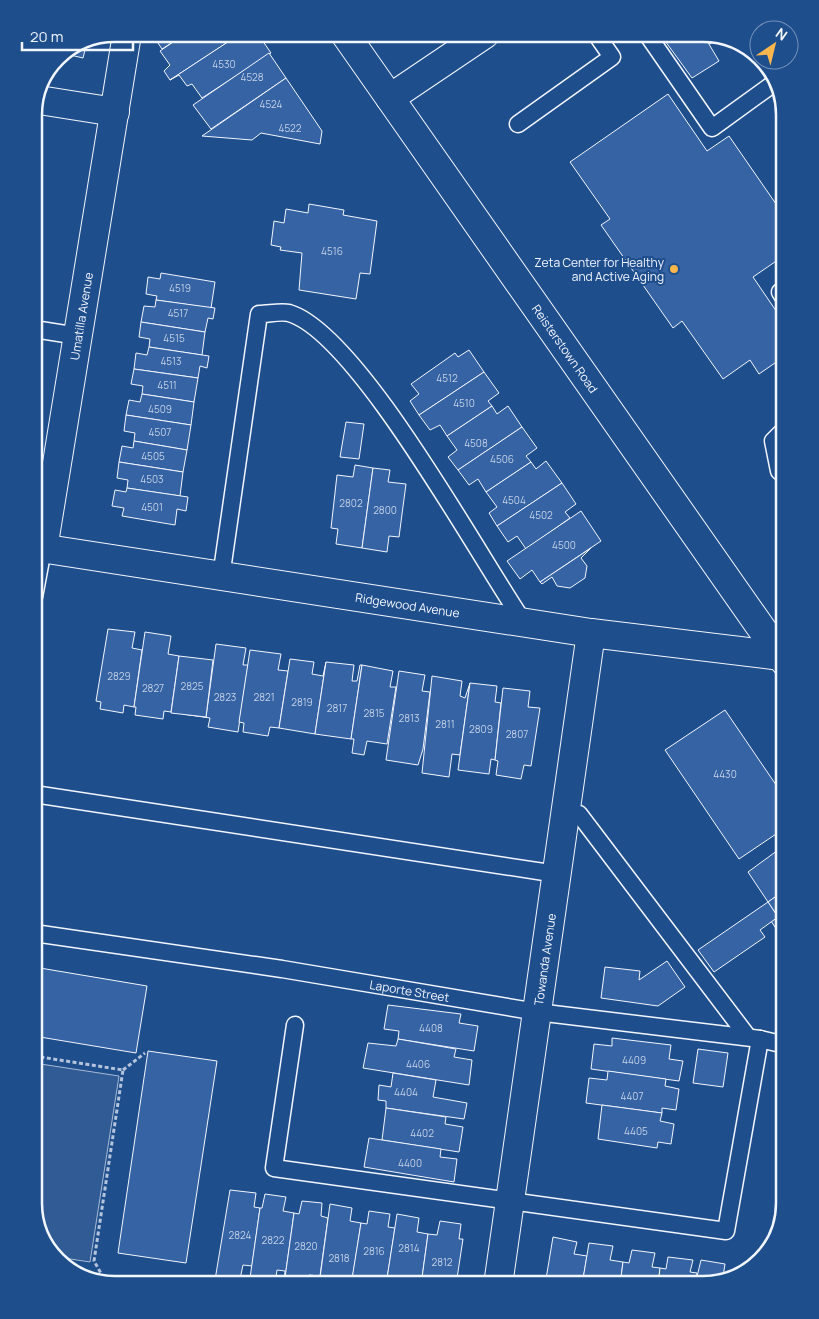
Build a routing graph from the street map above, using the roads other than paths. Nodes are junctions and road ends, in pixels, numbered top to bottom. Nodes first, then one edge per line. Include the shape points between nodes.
1 (126, 42) edge
2 (351, 42) edge
3 (472, 43) edge
4 (602, 43) edge
5 (653, 43) edge
6 (770, 86) edge
7 (390, 98) junction
8 (44, 101) edge
9 (115, 112) junction
10 (518, 124) dead end
11 (43, 330) edge
12 (78, 336) junction
13 (776, 438) edge
14 (776, 456) edge
15 (43, 528) edge
16 (43, 549) edge
17 (221, 577) junction
18 (525, 624) junction
19 (591, 633) junction
20 (776, 649) edge
21 (776, 658) edge
22 (42, 795) edge
23 (579, 814) dead end
24 (557, 874) junction
25 (42, 934) edge
26 (537, 1012) junction
27 (296, 1025) dead end
28 (754, 1038) junction
29 (776, 1043) edge
30 (510, 1200) junction
31 (499, 1276) edge

1 - 9 street, Umatilla Avenue
2 - 7 street, Reisterstown Road
3 - 7 street
4 - 10 lane via 612,57
5 - 6 lane via 712,128
7 - 20 street, Reisterstown Road
8 - 9 street
9 - 12 street, Umatilla Avenue
11 - 12 lane
12 - 15 street, Umatilla Avenue
13 - 14 lane via 773,441
16 - 17 street, Ridgewood Avenue
17 - 18 street, Ridgewood Avenue
17 - 18 lane via 259,314 288,313 326,337 345,356 412,447
18 - 19 street, Ridgewood Avenue
19 - 21 street, Ridgewood Avenue
19 - 24 street, Towanda Avenue
22 - 24 lane
23 - 28 lane
24 - 26 street, Towanda Avenue
25 - 26 lane, Laporte Street via 282,969
26 - 28 lane, Laporte Street
26 - 30 street, Towanda Avenue
27 - 30 lane via 274,1168
28 - 29 lane, Laporte Street
28 - 30 lane via 726,1231
30 - 31 street, Towanda Avenue

